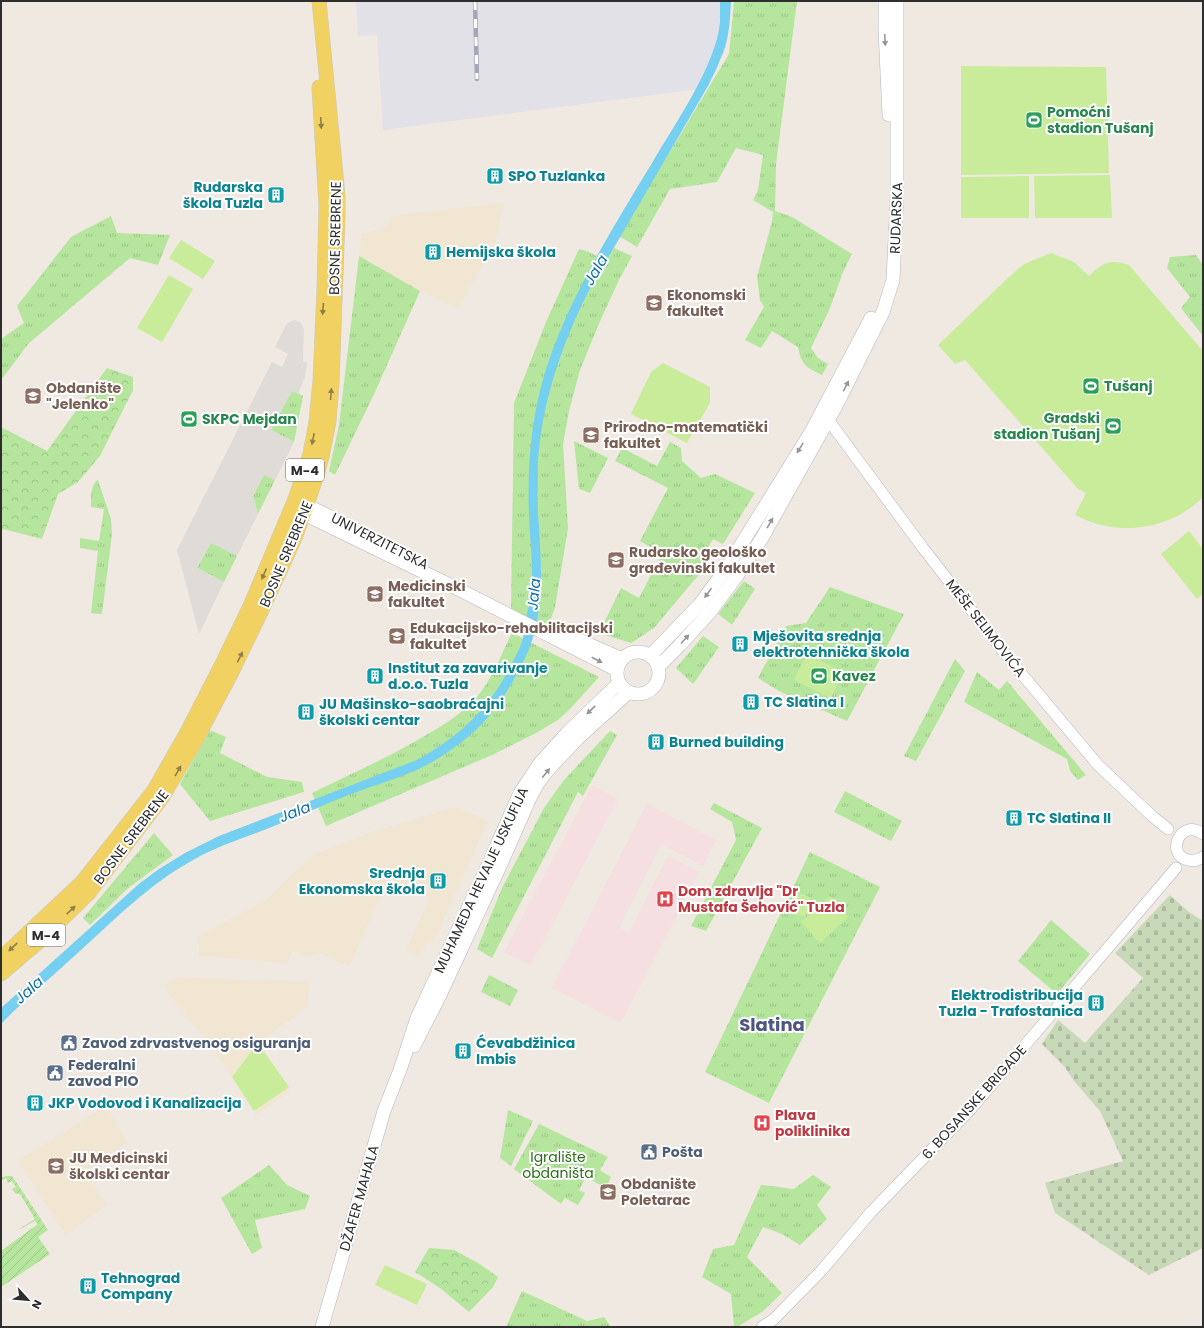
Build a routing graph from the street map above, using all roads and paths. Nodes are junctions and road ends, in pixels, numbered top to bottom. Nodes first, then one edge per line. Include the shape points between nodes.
1 (309, 1) edge
2 (319, 1) edge
3 (885, 1) edge
4 (897, 1) edge
5 (824, 417) junction
6 (299, 506) junction
7 (654, 661) junction
8 (619, 665) junction
9 (624, 687) junction
10 (1168, 829) junction
11 (1185, 831) junction
12 (1203, 834) edge
13 (1177, 848) junction
14 (1203, 857) edge
15 (1190, 861) junction
16 (1176, 868) junction
17 (86, 888) junction
18 (1, 958) edge
19 (1, 974) edge
20 (434, 995) joint
21 (322, 1327) edge
22 (762, 1327) edge

1 -> 6 main road, BOSNE SREBRENE / M-4 via 318,60 326,194 320,381 316,422
6 -> 2 main road, BOSNE SREBRENE / M-4 via 322,457 329,421 332,383 338,196
3 -> 5 main road, RUDARSKA via 890,196 888,261 875,310
5 -> 4 main road, RUDARSKA via 874,331 893,280 898,197
5 - 7 main road via 798,476 739,573 710,612 679,646
5 - 10 street, MEŠE SELIMOVIĆA via 1015,667 1098,765
6 - 8 main road, UNIVERZITETSKA via 456,588
6 - 17 main road, BOSNE SREBRENE / M-4 via 186,734 154,790
7 - 8 main road via 645,653 632,652
7 - 9 main road via 658,677 652,688 641,693
8 - 9 main road via 617,677
9 - 20 main road, MUHAMEDA HEVAIJE USKUFIJA via 538,783 501,864
10 - 11 street
10 - 13 street
11 - 12 street via 1194,830
11 - 13 street via 1181,834
13 - 15 street via 1181,857
13 - 16 street
14 - 15 street
15 - 16 street
16 - 22 street, 6. BOSANSKE BRIGADE via 970,1111 871,1212 822,1270 774,1319
17 -> 18 main road, M-4
19 -> 17 main road, M-4 via 41,940
20 - 21 main road, DŽAFER MAHALA via 424,1028 400,1070 384,1111

